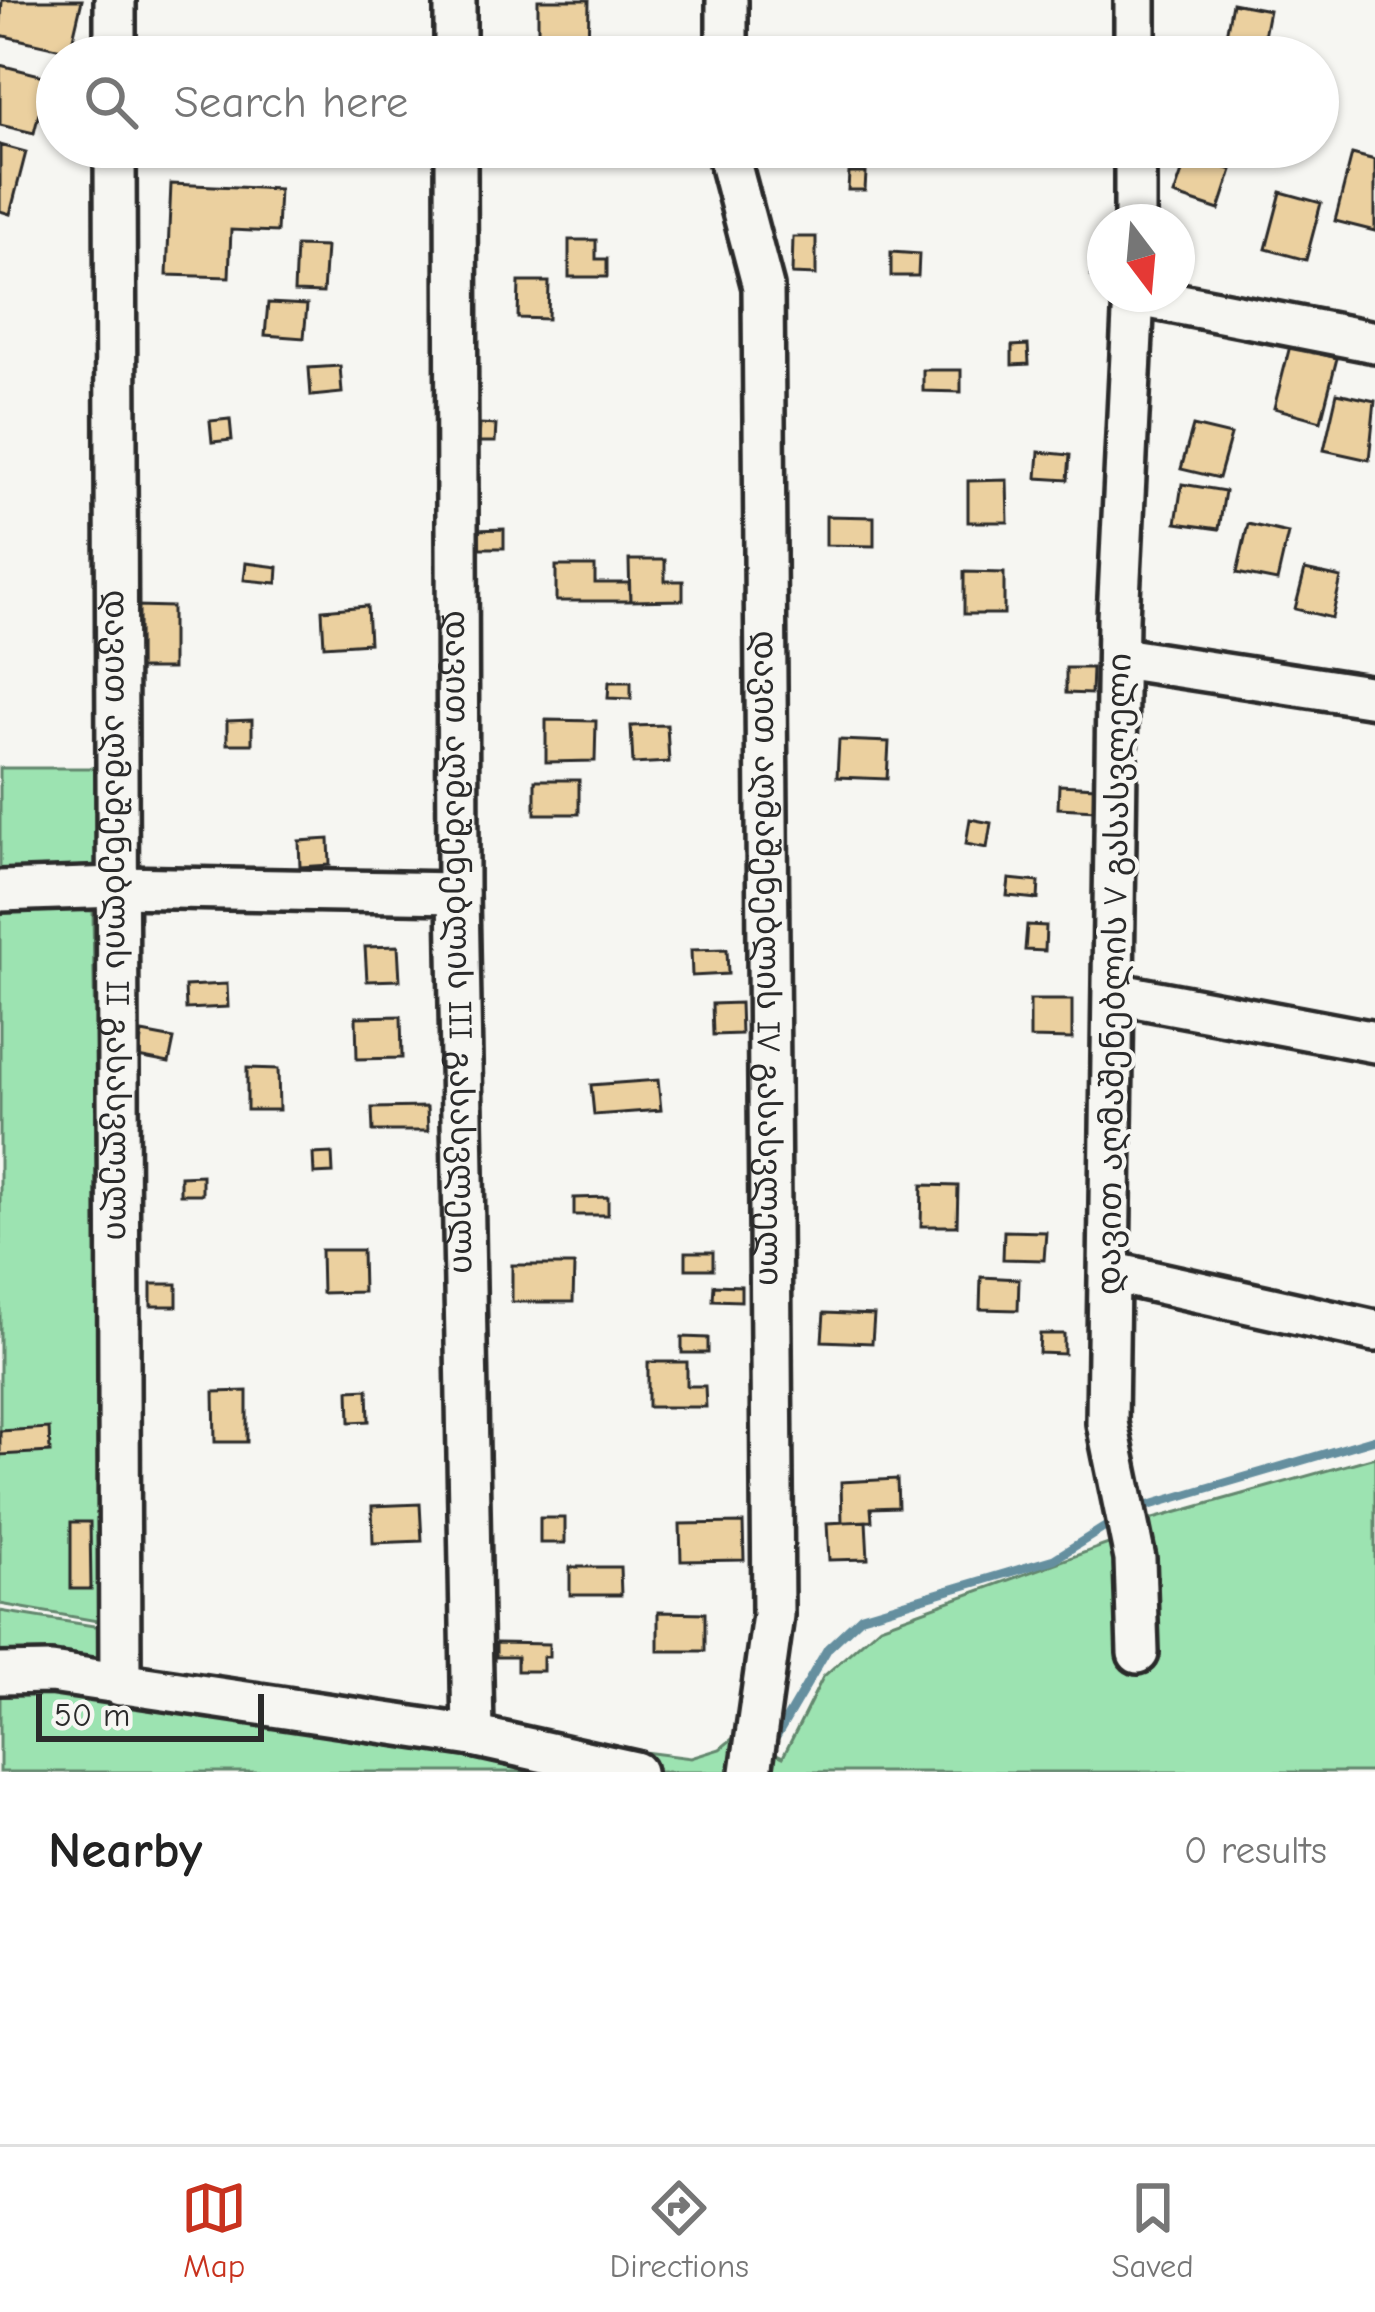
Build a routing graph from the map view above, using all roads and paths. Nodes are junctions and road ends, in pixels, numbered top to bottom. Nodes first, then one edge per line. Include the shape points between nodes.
1 (115, 0) edge
2 (455, 0) edge
3 (727, 0) edge
4 (1135, 0) edge
5 (115, 36) edge
6 (455, 36) edge
7 (727, 36) edge
8 (1135, 36) edge
9 (115, 168) edge
10 (456, 168) edge
11 (732, 168) edge
12 (1135, 168) edge
13 (1135, 204) edge
14 (1195, 307) edge
15 (1134, 312) edge
16 (1375, 342) edge
17 (1120, 658) junction
18 (1375, 697) edge
19 (117, 887) junction
20 (0, 891) edge
21 (458, 893) junction
22 (1114, 993) junction
23 (1375, 1042) edge
24 (1110, 1272) junction
25 (1375, 1331) edge
26 (1138, 1653) dead end
27 (0, 1674) edge
28 (120, 1685) junction
29 (473, 1736) junction
30 (635, 1772) edge
31 (751, 1772) edge

1 - 5 street
2 - 6 street
3 - 7 street
4 - 8 street
9 - 19 street, დავით აღმაშენებლის II გასასვლელი
10 - 21 street, დავით აღმაშენებლის III გასასვლელი
11 - 31 street, დავით აღმაშენებლის IV გასასვლელი via 763,286 773,1616
12 - 13 street
14 - 16 street
15 - 17 street, დავით აღმაშენებლის V გასასვლელი
17 - 18 street
17 - 22 street, დავით აღმაშენებლის V გასასვლელი
19 - 20 street
19 - 21 street
19 - 28 street, დავით აღმაშენებლის II გასასვლელი
21 - 29 street, დავით აღმაშენებლის III გასასვლელი
22 - 23 street
22 - 24 street, დავით აღმაშენებლის V გასასვლელი
24 - 25 street
24 - 26 street, დავით აღმაშენებლის V გასასვლელი via 1107,1423 1126,1514
27 - 28 street via 51,1672
28 - 29 street
29 - 30 street

